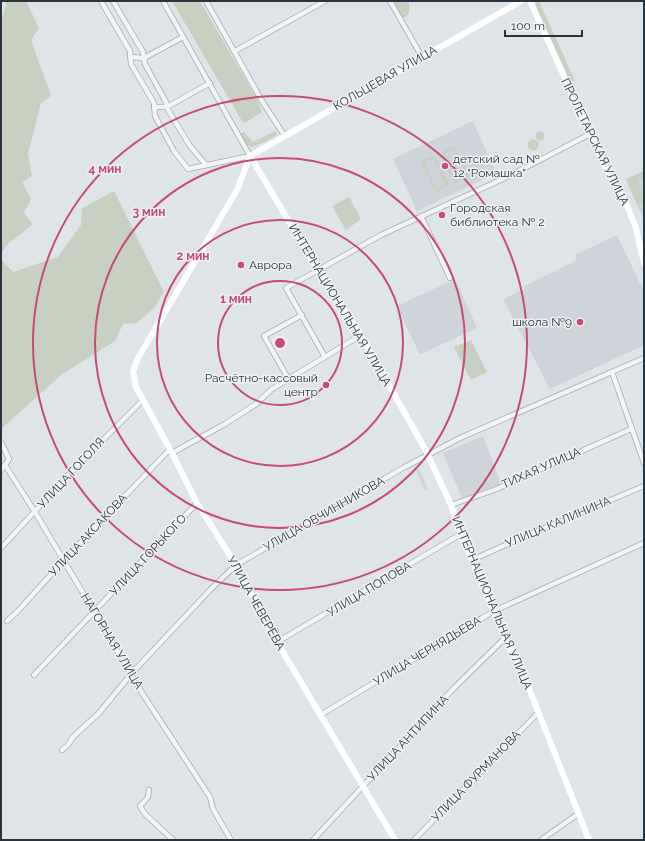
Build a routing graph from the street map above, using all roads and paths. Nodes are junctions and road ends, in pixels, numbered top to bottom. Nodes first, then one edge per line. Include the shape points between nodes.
1 (101, 1) edge
2 (113, 1) edge
3 (163, 1) edge
4 (206, 1) edge
5 (325, 1) edge
6 (390, 1) edge
7 (521, 1) edge
8 (530, 1) edge
9 (183, 37) junction
10 (235, 51) junction
11 (422, 56) junction
12 (130, 57) junction
13 (144, 58) junction
14 (210, 83) junction
15 (154, 107) junction
16 (167, 107) junction
17 (590, 134) junction
18 (284, 136) junction
19 (250, 156) junction
20 (206, 164) junction
21 (421, 216) junction
22 (644, 263) edge
23 (319, 272) junction
24 (450, 278) dead end
25 (302, 315) junction
26 (362, 335) junction
27 (325, 357) junction
28 (644, 358) edge
29 (612, 372) junction
30 (289, 380) junction
31 (142, 400) junction
32 (631, 429) junction
33 (1, 442) edge
34 (171, 451) junction
35 (428, 455) junction
36 (644, 463) edge
37 (5, 465) junction
38 (1, 470) edge
39 (644, 486) edge
40 (197, 503) junction
41 (451, 505) junction
42 (35, 512) junction
43 (461, 534) junction
44 (644, 543) edge
45 (1, 548) edge
46 (64, 560) junction
47 (472, 560) junction
48 (236, 565) junction
49 (94, 610) junction
50 (494, 611) junction
51 (7, 621) dead end
52 (505, 638) junction
53 (277, 642) junction
54 (132, 673) junction
55 (34, 675) dead end
56 (538, 713) junction
57 (322, 714) junction
58 (62, 750) dead end
59 (364, 786) junction
60 (150, 790) dead end
61 (578, 814) junction
62 (173, 840) edge
63 (231, 840) edge
64 (313, 840) edge
65 (395, 840) edge
66 (414, 840) edge
67 (541, 840) edge
68 (589, 840) edge

1 - 12 street via 130,51
2 - 13 street
3 - 9 street, ИНТЕРНАЦИОНАЛЬНАЯ УЛИЦА
4 - 10 street
5 - 10 street
6 - 11 street
7 - 11 main road, КОЛЬЦЕВАЯ УЛИЦА
8 - 17 main road, ПРОЛЕТАРСКАЯ УЛИЦА
9 - 13 street
9 - 14 street, ИНТЕРНАЦИОНАЛЬНАЯ УЛИЦА
10 - 18 street
11 - 18 main road, КОЛЬЦЕВАЯ УЛИЦА
12 - 13 street
12 - 15 street via 131,64
13 - 16 street
14 - 16 street
14 - 19 street, ИНТЕРНАЦИОНАЛЬНАЯ УЛИЦА
15 - 16 street
15 - 20 street via 155,116 188,169
16 - 20 street via 190,146
17 - 21 street via 510,176
17 - 22 main road, ПРОЛЕТАРСКАЯ УЛИЦА via 636,225
18 - 19 main road, КОЛЬЦЕВАЯ УЛИЦА
19 - 20 street
19 - 23 main road, ИНТЕРНАЦИОНАЛЬНАЯ УЛИЦА
19 - 31 main road, УЛИЦА ЧЕВЕРЁВА via 237,190 137,360 133,372
21 - 23 street via 381,235
21 - 24 street
23 - 25 street via 286,288
23 - 26 main road, ИНТЕРНАЦИОНАЛЬНАЯ УЛИЦА
25 - 27 street
25 - 30 street via 264,336
26 - 27 street, УЛИЦА АКСАКОВА
26 - 35 main road, ИНТЕРНАЦИОНАЛЬНАЯ УЛИЦА
27 - 30 street, УЛИЦА АКСАКОВА
28 - 29 street, УЛИЦА ОВЧИННИКОВА
29 - 32 street
29 - 35 street, УЛИЦА ОВЧИННИКОВА via 506,417
30 - 34 street, УЛИЦА АКСАКОВА via 272,389 256,404 225,424
31 - 34 main road, УЛИЦА ЧЕВЕРЁВА
31 - 42 street, УЛИЦА ГОГОЛЯ
32 - 36 street
32 - 41 street, ТИХАЯ УЛИЦА via 494,490
33 - 37 street, НАГОРНАЯ УЛИЦА via 9,459
34 - 40 main road, УЛИЦА ЧЕВЕРЁВА
34 - 46 street, УЛИЦА АКСАКОВА
35 - 41 main road, ИНТЕРНАЦИОНАЛЬНАЯ УЛИЦА
35 - 48 street, УЛИЦА ОВЧИННИКОВА
37 - 38 street
37 - 42 street, НАГОРНАЯ УЛИЦА
39 - 47 street, УЛИЦА КАЛИНИНА
40 - 48 main road, УЛИЦА ЧЕВЕРЁВА
40 - 49 street, УЛИЦА ГОРЬКОГО
41 - 43 main road, ИНТЕРНАЦИОНАЛЬНАЯ УЛИЦА
42 - 45 street, УЛИЦА ГОГОЛЯ
42 - 46 street, НАГОРНАЯ УЛИЦА
43 - 47 main road, ИНТЕРНАЦИОНАЛЬНАЯ УЛИЦА
43 - 53 street, УЛИЦА ПОПОВА
44 - 50 street, УЛИЦА ЧЕРНЯДЬЕВА
46 - 49 street, НАГОРНАЯ УЛИЦА
46 - 51 street, УЛИЦА АКСАКОВА
47 - 50 main road, ИНТЕРНАЦИОНАЛЬНАЯ УЛИЦА
48 - 53 main road, УЛИЦА ЧЕВЕРЁВА
48 - 54 street, УЛИЦА ОВЧИННИКОВА
49 - 54 street, НАГОРНАЯ УЛИЦА
49 - 55 street, УЛИЦА ГОРЬКОГО
50 - 52 main road, ИНТЕРНАЦИОНАЛЬНАЯ УЛИЦА
50 - 57 street, УЛИЦА ЧЕРНЯДЬЕВА
52 - 56 main road, ИНТЕРНАЦИОНАЛЬНАЯ УЛИЦА via 523,673
52 - 59 street, УЛИЦА АНТИПИНА via 454,688
53 - 57 main road, УЛИЦА ЧЕВЕРЁВА
54 - 58 street, УЛИЦА ОВЧИННИКОВА via 99,713
54 - 63 street, НАГОРНАЯ УЛИЦА via 210,797 213,810
56 - 61 main road, ИНТЕРНАЦИОНАЛЬНАЯ УЛИЦА
56 - 66 street, УЛИЦА ФУРМАНОВА
57 - 59 main road, УЛИЦА ЧЕВЕРЁВА
59 - 64 street, УЛИЦА АНТИПИНА
59 - 65 main road, УЛИЦА ЧЕВЕРЁВА
60 - 62 street via 148,797 140,806
61 - 67 street
61 - 68 main road, ИНТЕРНАЦИОНАЛЬНАЯ УЛИЦА

